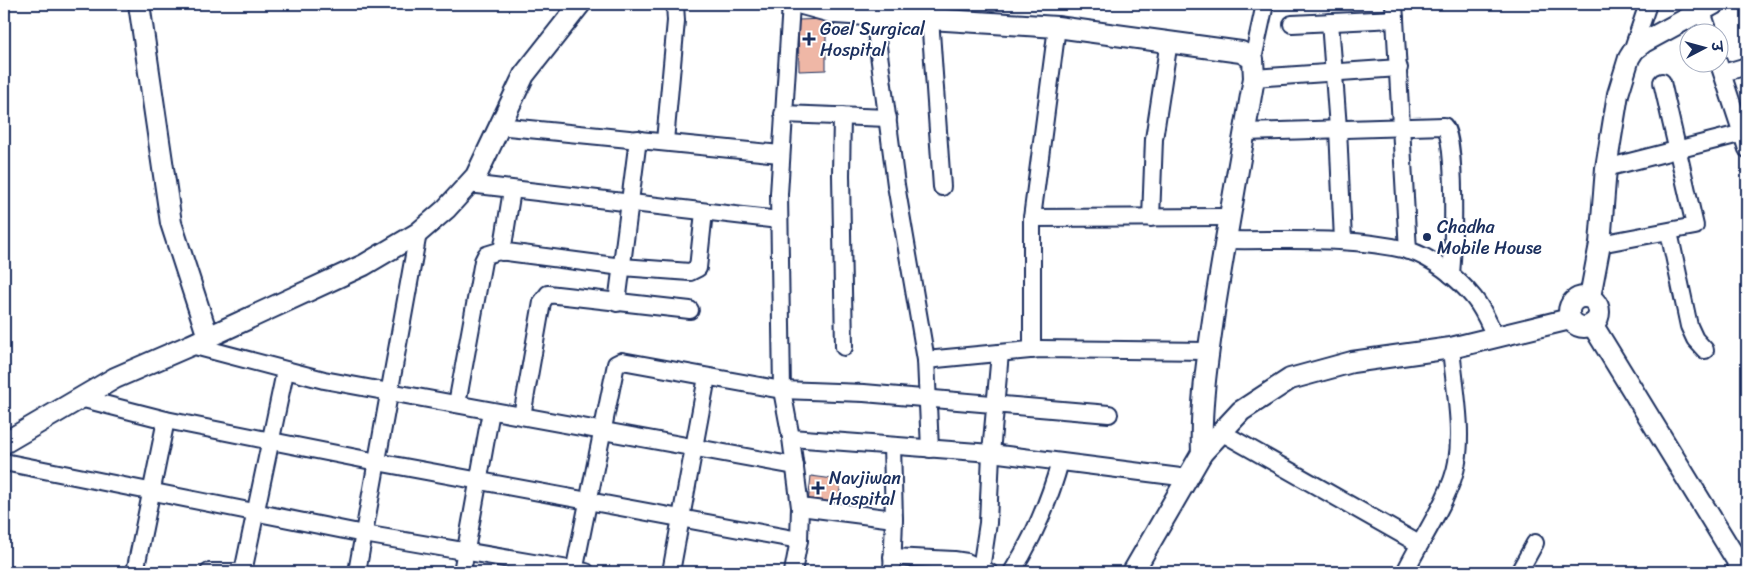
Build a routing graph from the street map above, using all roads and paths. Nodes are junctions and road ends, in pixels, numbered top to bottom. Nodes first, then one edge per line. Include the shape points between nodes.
1 (139, 4) edge
2 (580, 4) edge
3 (675, 4) edge
4 (790, 4) edge
5 (802, 4) edge
6 (856, 4) edge
7 (1265, 4) edge
8 (1648, 4) edge
9 (1708, 8) edge
10 (1395, 11) edge
11 (835, 13) junction
12 (874, 16) junction
13 (930, 18) junction
14 (1330, 22) junction
15 (1709, 22) edge
16 (1292, 24) dead end
17 (1057, 27) junction
18 (1169, 41) junction
19 (1631, 54) junction
20 (1747, 66) edge
21 (1728, 67) edge
22 (1399, 68) junction
23 (1254, 69) junction
24 (1723, 72) edge
25 (1335, 74) junction
26 (1662, 82) dead end
27 (783, 114) junction
28 (842, 116) junction
29 (888, 118) junction
30 (498, 126) junction
31 (1402, 127) junction
32 (1338, 128) junction
33 (1245, 132) junction
34 (1745, 132) edge
35 (638, 139) junction
36 (664, 141) junction
37 (1747, 149) edge
38 (1678, 150) junction
39 (780, 154) junction
40 (1606, 168) junction
41 (469, 184) junction
42 (942, 187) dead end
43 (512, 190) junction
44 (631, 203) junction
45 (704, 212) junction
46 (1228, 217) junction
47 (1032, 218) junction
48 (1151, 218) junction
49 (779, 220) junction
50 (1669, 232) junction
51 (418, 233) junction
52 (1225, 240) junction
53 (1343, 242) junction
54 (1600, 244) junction
55 (1408, 251) junction
56 (502, 252) junction
57 (622, 267) junction
58 (1451, 275) junction
59 (1590, 297) junction
60 (617, 303) junction
61 (690, 310) dead end
62 (1570, 319) junction
63 (1592, 324) junction
64 (1496, 338) junction
65 (200, 341) junction
66 (844, 347) dead end
67 (1450, 348) junction
68 (1032, 350) junction
69 (1705, 350) dead end
70 (1208, 351) junction
71 (1000, 353) junction
72 (926, 360) junction
73 (285, 372) junction
74 (706, 377) junction
75 (782, 390) junction
76 (390, 392) junction
77 (80, 398) junction
78 (929, 399) junction
79 (457, 404) junction
80 (996, 405) junction
81 (491, 411) junction
82 (1109, 414) dead end
83 (522, 416) junction
84 (166, 420) junction
85 (602, 431) junction
86 (1220, 432) junction
87 (791, 438) junction
88 (271, 441) junction
89 (4, 443) edge
90 (892, 446) junction
91 (693, 447) junction
92 (930, 449) junction
93 (991, 453) junction
94 (1202, 453) junction
95 (4, 462) edge
96 (377, 462) junction
97 (1060, 462) junction
98 (795, 466) junction
99 (1188, 478) junction
100 (478, 481) junction
101 (151, 492) junction
102 (590, 500) junction
103 (800, 507) junction
104 (257, 513) junction
105 (680, 518) junction
106 (894, 518) junction
107 (364, 534) junction
108 (799, 540) junction
109 (1535, 543) dead end
110 (1419, 544) junction
111 (466, 553) junction
112 (1743, 563) edge
113 (892, 565) edge
114 (985, 570) edge
115 (135, 572) edge
116 (209, 572) edge
117 (236, 572) edge
118 (244, 572) edge
119 (357, 572) edge
120 (462, 572) edge
121 (578, 572) edge
122 (671, 572) edge
123 (793, 572) edge
124 (1012, 572) edge
125 (1133, 572) edge
126 (1405, 572) edge
127 (1520, 572) edge

1 - 65 street via 170,223
2 - 30 street via 524,75
3 - 36 street
4 - 27 street
5 - 11 street
6 - 11 street
7 - 23 street
8 - 19 street
9 - 15 street
9 - 19 street via 1644,42
10 - 14 street
10 - 22 street
11 - 12 street
12 - 13 street
12 - 29 street
13 - 17 street
13 - 42 street
14 - 16 street
14 - 25 street
17 - 18 street
17 - 47 street
18 - 23 street via 1241,52
18 - 48 street via 1154,139
19 - 40 street via 1618,94
20 - 21 street
22 - 25 street
22 - 31 street
23 - 25 street
23 - 33 street
24 - 34 street
25 - 32 street
26 - 38 street
27 - 28 street
27 - 39 street
28 - 29 street
28 - 66 street
29 - 72 street
30 - 35 street
30 - 41 street via 482,164
31 - 32 street
31 - 55 street
31 - 58 street via 1438,125 1450,133 1454,238
32 - 33 street
32 - 53 street
33 - 46 street
34 - 37 street
34 - 38 street
35 - 36 street
35 - 44 street
36 - 39 street
38 - 40 street
38 - 50 street via 1695,223 1693,228
39 - 49 street
40 - 54 street
41 - 43 street
41 - 51 street
43 - 44 street
43 - 56 street
44 - 45 street
44 - 57 street
45 - 49 street
45 - 57 street via 696,270
46 - 48 street
46 - 52 street
47 - 48 street
47 - 68 street
49 - 75 street
50 - 54 street
50 - 69 street via 1690,326 1695,339
51 - 65 street via 364,265
51 - 76 street
52 - 53 street
52 - 70 street
53 - 55 street
54 - 59 street
55 - 58 street via 1430,260
56 - 57 street
56 - 79 street via 491,252 483,260
57 - 60 street
58 - 64 street via 1474,297
59 - 62 street via 1578,297 1572,301
59 - 63 street via 1595,301 1599,314
60 - 61 street
60 - 83 street via 552,294 544,297
62 - 63 street via 1580,327
62 - 64 street
63 - 112 street
64 - 67 street
65 - 73 street
65 - 77 street via 115,378
67 - 86 street via 1352,362 1290,379 1241,411
67 - 110 street via 1459,438 1457,464 1450,487
68 - 70 street
68 - 71 street
70 - 94 street via 1201,419
71 - 72 street
71 - 80 street
72 - 78 street
73 - 76 street
73 - 88 street
74 - 75 street
74 - 85 street via 630,361 619,362
74 - 91 street
75 - 78 street via 864,392
75 - 87 street
76 - 79 street
76 - 96 street
77 - 84 street
77 - 89 street
78 - 80 street
78 - 92 street
79 - 81 street
80 - 82 street
80 - 93 street
81 - 83 street
81 - 100 street
83 - 85 street
84 - 88 street
84 - 101 street
85 - 91 street
85 - 102 street
86 - 94 street
86 - 110 street
87 - 90 street
87 - 98 street
88 - 96 street
88 - 104 street
90 - 92 street
90 - 106 street
91 - 98 street
91 - 105 street
92 - 93 street
93 - 97 street
93 - 114 street
94 - 99 street
95 - 101 street
96 - 100 street
96 - 107 street
97 - 99 street
97 - 124 street via 1040,521
98 - 103 street
99 - 125 street
100 - 102 street
100 - 111 street
101 - 104 street
101 - 115 street
102 - 105 street
102 - 121 street
103 - 106 street
103 - 108 street
104 - 107 street
104 - 118 street
105 - 108 street
105 - 122 street
106 - 113 street
107 - 111 street
107 - 119 street
108 - 123 street
109 - 127 street
110 - 126 street
111 - 120 street
111 - 121 street
113 - 114 street via 954,560
116 - 117 street

